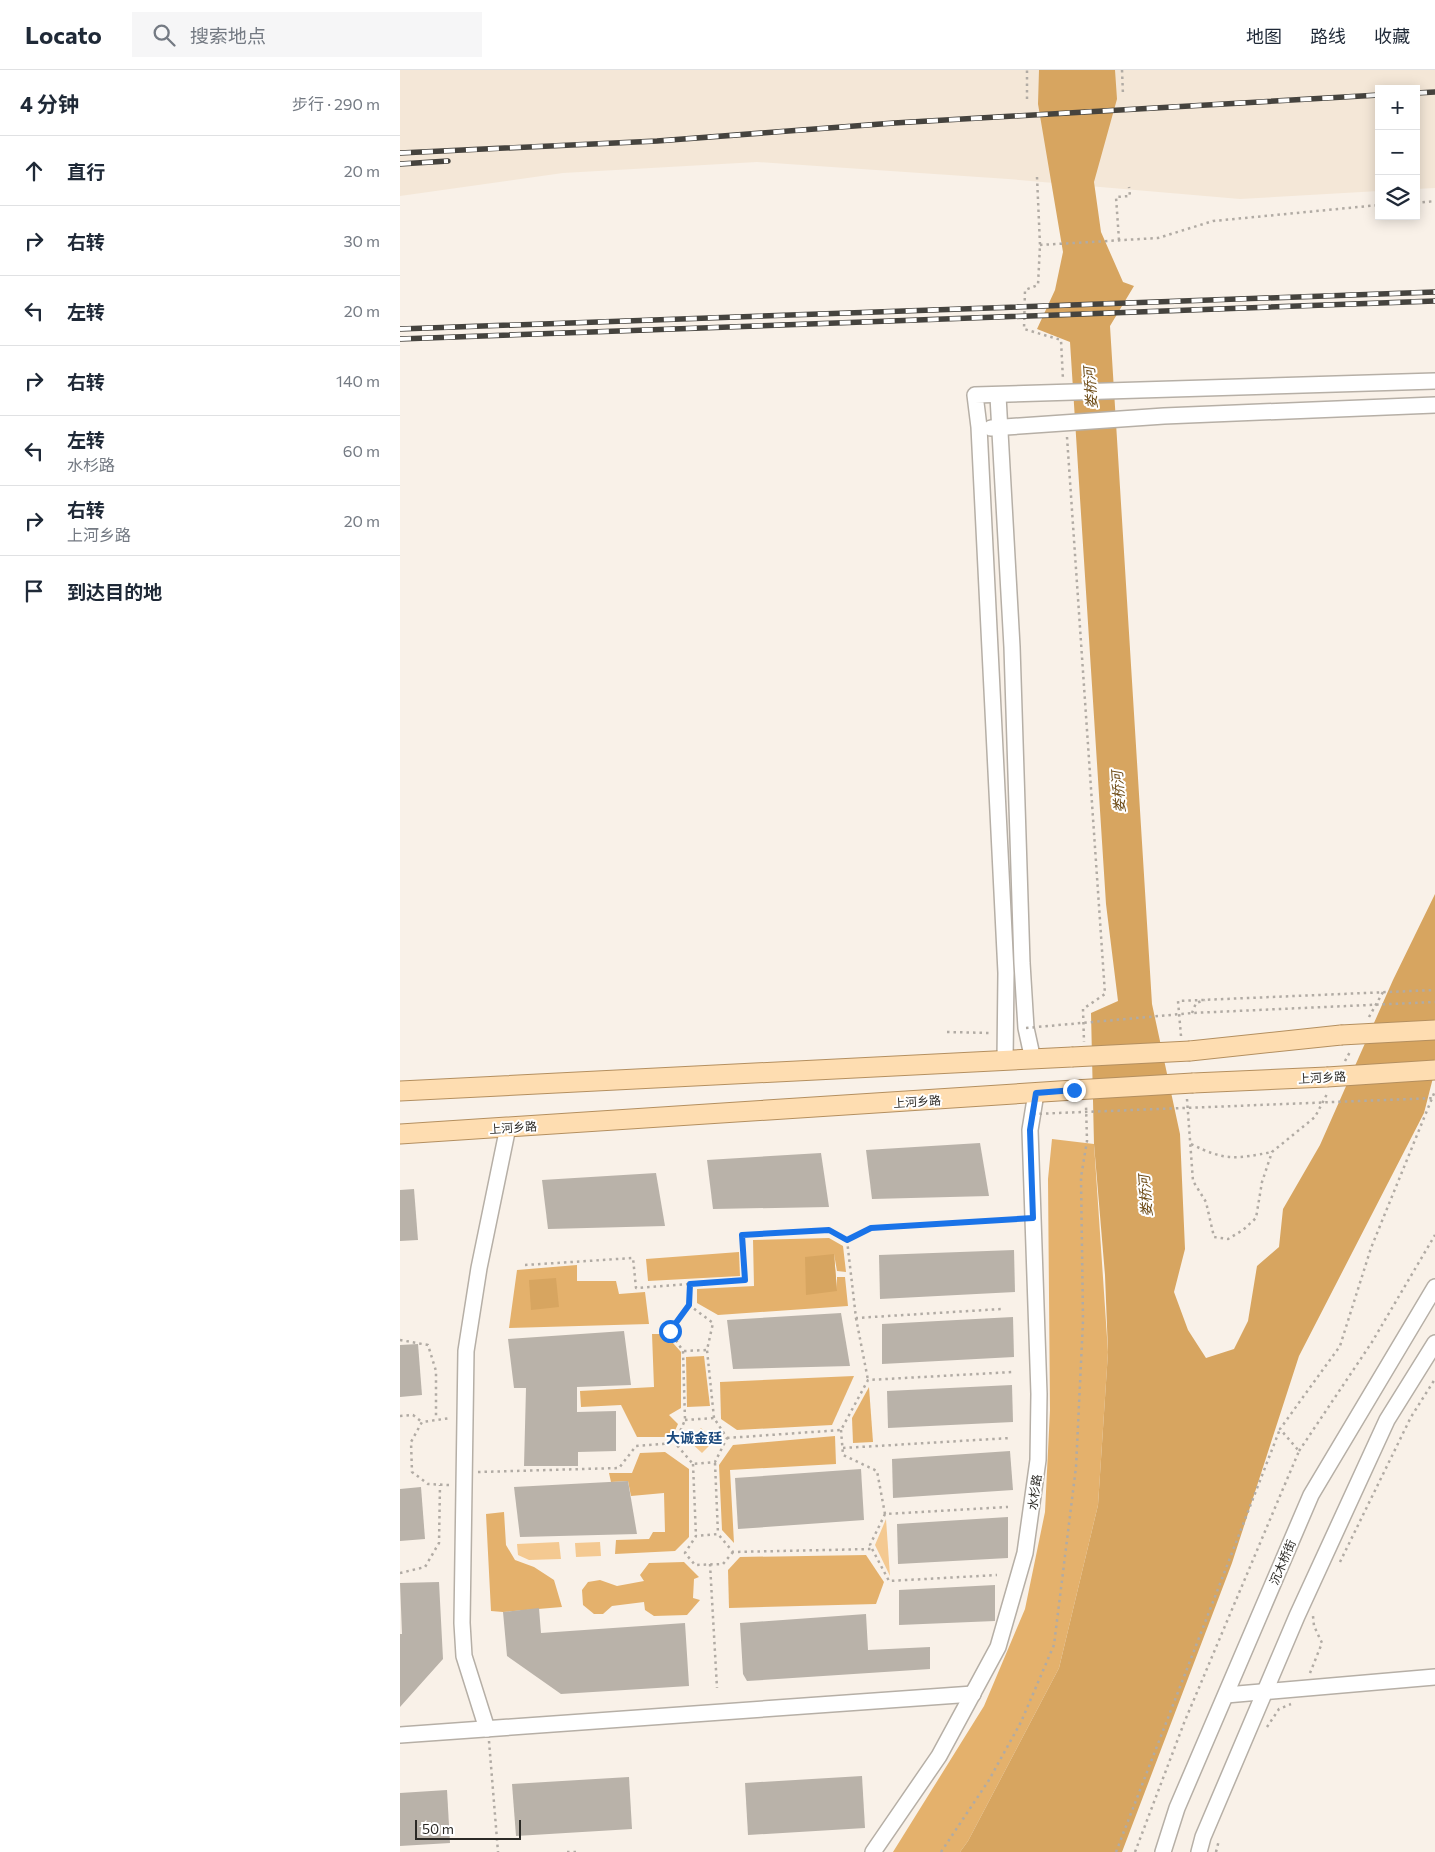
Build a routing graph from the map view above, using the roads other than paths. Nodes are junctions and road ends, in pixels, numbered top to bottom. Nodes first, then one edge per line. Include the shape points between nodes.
1 (1435, 381) edge
2 (998, 396) junction
3 (1435, 406) edge
4 (980, 427) junction
5 (1000, 428) junction
6 (1435, 1030) edge
7 (1004, 1060) junction
8 (1033, 1060) junction
9 (1435, 1070) edge
10 (400, 1091) edge
11 (1036, 1093) junction
12 (508, 1127) junction
13 (400, 1134) edge
14 (1435, 1287) edge
15 (1435, 1343) edge
16 (1435, 1677) edge
17 (1265, 1691) junction
18 (973, 1694) junction
19 (1226, 1695) junction
20 (488, 1729) junction
21 (400, 1735) edge
22 (874, 1852) edge
23 (1163, 1852) edge
24 (1199, 1852) edge

1 - 2 street
2 - 4 street via 975,395
2 - 5 street
3 - 5 street via 1164,416
4 - 5 street
4 - 7 street via 1006,963
5 - 8 street via 1012,647 1026,1028
6 - 8 main road, bridge via 1348,1038 1078,1052
7 - 8 main road
7 - 10 main road
9 - 11 main road, 上河乡路, bridge via 1190,1086 1080,1097
11 - 12 main road, 上河乡路
11 - 18 street, 水杉路 via 1030,1130 1039,1394 1038,1460 1023,1563 998,1648
12 - 13 main road, 上河乡路
12 - 20 street via 479,1268 466,1351 461,1577 464,1656
14 - 19 street, 沉木桥街 via 1311,1495
15 - 17 street via 1387,1420
16 - 17 street
17 - 19 street
17 - 24 street
18 - 20 street
18 - 22 street, 水杉路 via 939,1756
19 - 23 street, 沉木桥街 via 1177,1808
20 - 21 street

